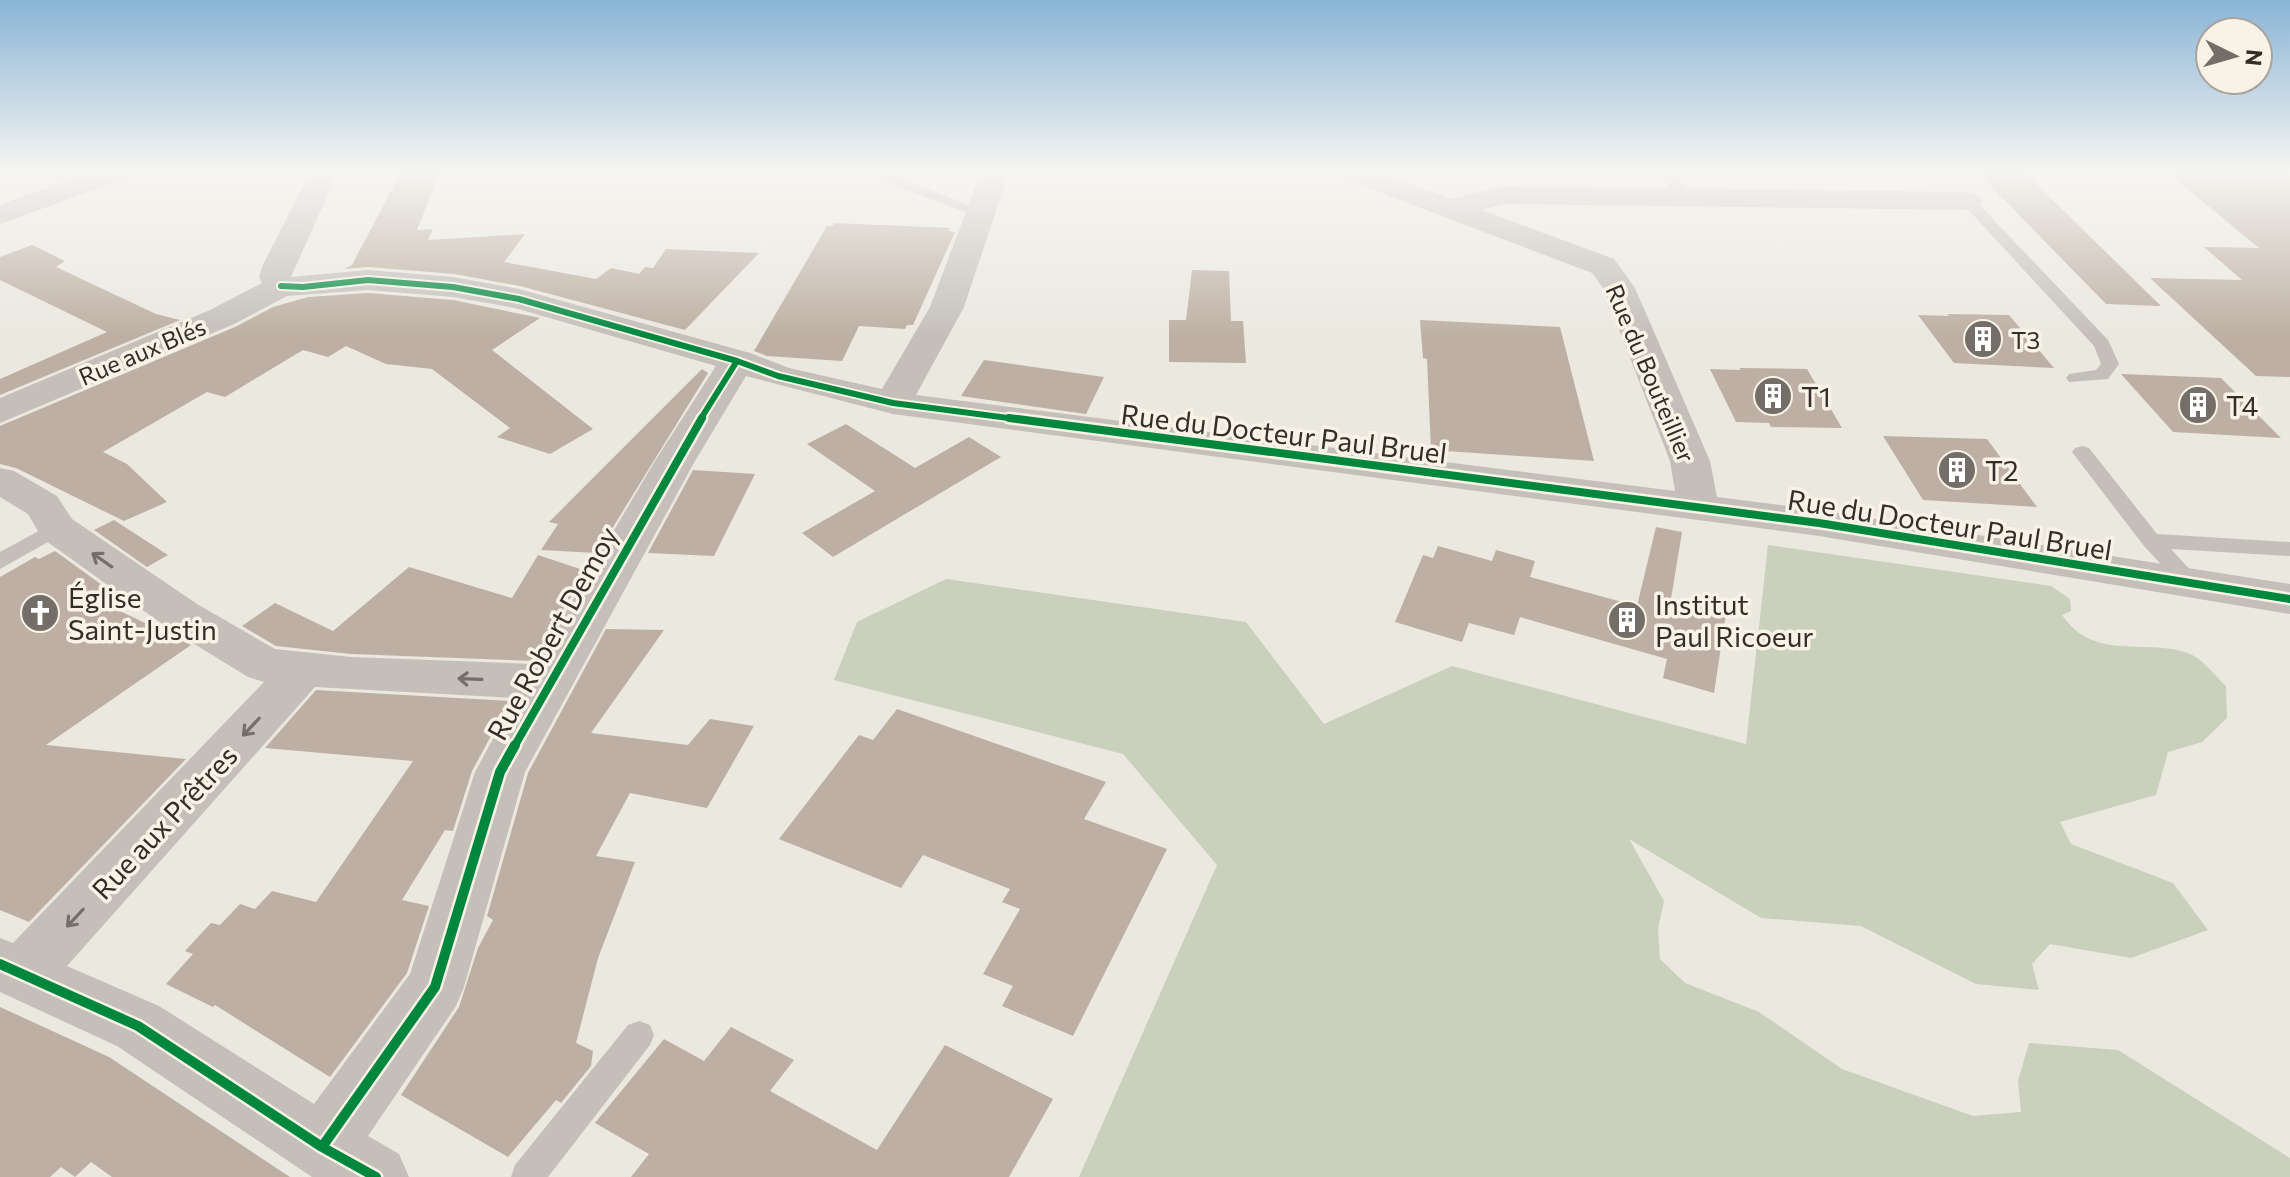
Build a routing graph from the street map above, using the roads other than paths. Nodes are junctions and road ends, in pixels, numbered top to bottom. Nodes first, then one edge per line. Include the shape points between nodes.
1 (297, 227) edge
2 (976, 227) edge
3 (1503, 227) edge
4 (1992, 227) edge
5 (281, 286) junction
6 (737, 361) junction
7 (2075, 378) dead end
8 (893, 403) junction
9 (0, 412) edge
10 (2082, 452) dead end
11 (0, 480) edge
12 (1699, 509) junction
13 (57, 528) junction
14 (2151, 541) junction
15 (2290, 549) edge
16 (0, 562) edge
17 (2192, 584) junction
18 (2290, 599) edge
19 (304, 669) junction
20 (548, 682) junction
21 (11, 969) edge
22 (639, 1035) dead end
23 (349, 1162) edge
24 (527, 1177) edge

1 - 5 street via 275,277
2 - 8 street via 947,307
3 - 12 street, Rue du Bouteillier via 1603,266 1612,275 1690,461
4 - 7 lane via 2102,344 2110,364 2102,375
5 - 6 street, Rue du Docteur Paul Bruel via 368,280 453,287 519,299
5 - 9 street, Rue aux Blés via 222,317
6 - 8 street, Rue du Docteur Paul Bruel
6 - 20 street, Rue Robert Demoy
8 - 12 street, Rue du Docteur Paul Bruel
10 - 14 lane
11 - 13 street via 43,505
12 - 17 street, Rue du Docteur Paul Bruel via 1819,523
13 - 16 lane
19 -> 13 street via 265,665 181,615
14 - 15 lane
14 - 17 lane
17 - 18 street, Rue du Docteur Paul Bruel
20 -> 19 street
19 -> 21 street, Rue aux Prêtres
20 - 23 street, Rue Robert Demoy via 500,772 435,987
21 - 23 street via 138,1026
22 - 24 lane

